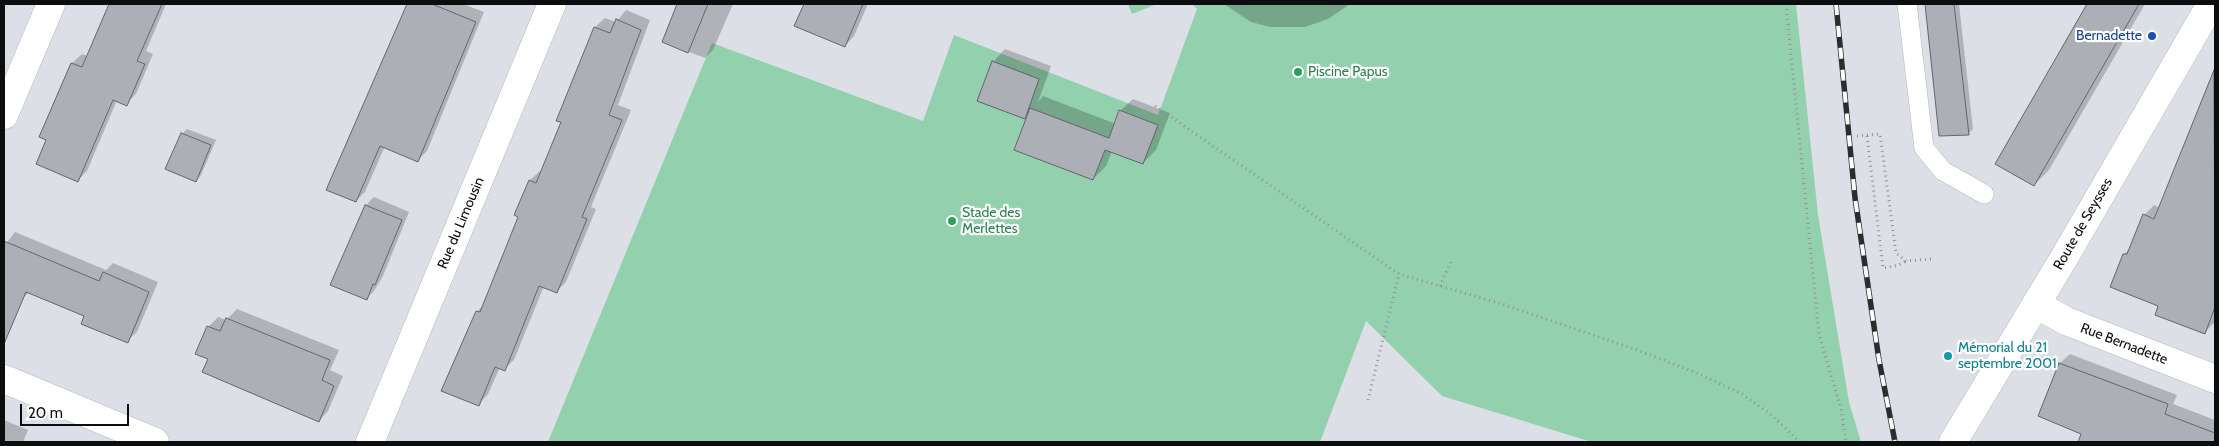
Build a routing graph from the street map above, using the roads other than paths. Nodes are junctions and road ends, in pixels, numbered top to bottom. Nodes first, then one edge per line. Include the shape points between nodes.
1 (51, 4) edge
2 (552, 4) edge
3 (1907, 4) edge
4 (2211, 4) edge
5 (4, 115) edge
6 (1984, 194) dead end
7 (2036, 304) junction
8 (4, 379) edge
9 (2215, 379) edge
10 (155, 442) edge
11 (370, 442) edge
12 (1953, 442) edge

1 - 5 street
2 - 11 street, Rue du Limousin
3 - 6 lane via 1924,148 1943,171
4 - 7 street, Route de Seysses
7 - 9 street, Rue Bernadette via 2066,321
7 - 12 street, Route de Seysses
8 - 10 street

